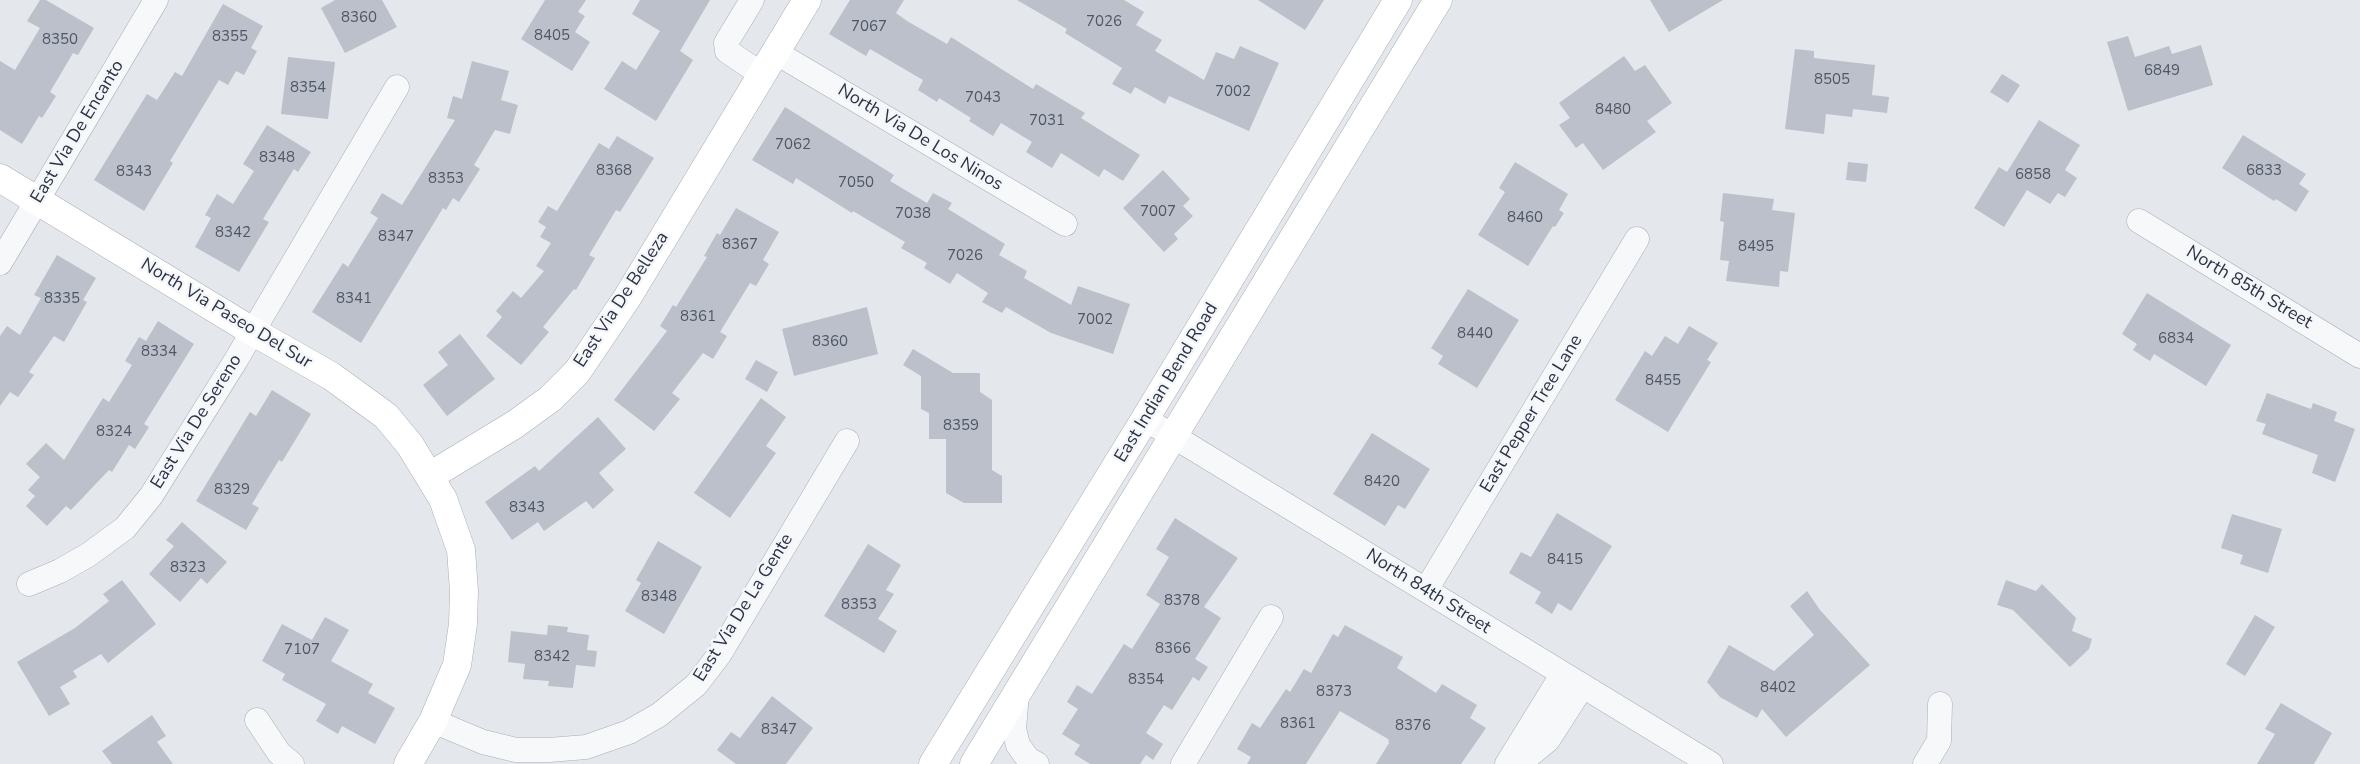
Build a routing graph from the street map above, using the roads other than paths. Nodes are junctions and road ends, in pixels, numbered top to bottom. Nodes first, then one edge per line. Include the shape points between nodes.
1 (156, 0) edge
2 (752, 0) edge
3 (807, 0) edge
4 (1398, 0) edge
5 (1438, 0) edge
6 (768, 63) junction
7 (397, 87) dead end
8 (0, 178) edge
9 (37, 201) junction
10 (2139, 221) dead end
11 (1065, 224) dead end
12 (1638, 239) dead end
13 (0, 263) edge
14 (252, 331) junction
15 (2360, 356) edge
16 (1145, 419) junction
17 (1173, 436) junction
18 (847, 441) dead end
19 (430, 476) junction
20 (29, 584) dead end
21 (1426, 590) junction
22 (1271, 617) dead end
23 (1562, 675) junction
24 (1582, 687) junction
25 (1017, 694) junction
26 (1940, 704) dead end
27 (257, 720) dead end
28 (433, 721) junction
29 (1032, 762) edge
30 (292, 764) edge
31 (408, 764) edge
32 (933, 764) edge
33 (974, 764) edge
34 (1183, 764) edge
35 (1507, 764) edge
36 (1711, 764) edge
37 (1925, 764) edge

1 - 9 street, East Via De Encanto
2 - 6 street via 726,43 726,51
3 - 6 main road, East Via De Belleza
4 - 16 main road, East Indian Bend Road
5 - 17 main road, East Indian Bend Road
6 - 11 street, North Via De Los Ninos
6 - 19 main road, East Via De Belleza via 627,298 577,372 550,399 514,425
7 - 14 street, East Via De Sereno
8 - 9 main road, North Via Paseo Del Sur
9 - 13 street, East Via De Encanto
9 - 14 main road, North Via Paseo Del Sur
10 - 15 street, North 85th Street
12 - 21 street, East Pepper Tree Lane
14 - 19 main road, North Via Paseo Del Sur via 331,376 386,416
14 - 20 street, East Via De Sereno via 176,460 125,528 81,559
16 - 17 street, North 84th Street
16 - 32 main road, East Indian Bend Road
17 - 21 street, North 84th Street
17 - 25 main road, East Indian Bend Road
18 - 28 street, East Via De La Gente via 719,655 696,685 659,715 628,732 586,747 549,750 516,750 483,742
19 - 28 main road via 443,499 460,550 464,591 457,665
21 - 23 street, North 84th Street
22 - 34 street
23 - 24 street, North 84th Street
23 - 35 street
24 - 35 street via 1548,740 1520,763
24 - 36 street, North 84th Street
25 - 29 street via 1014,730 1018,745
25 - 33 main road, East Indian Bend Road
26 - 37 street via 1939,741
27 - 30 street via 279,753
28 - 31 main road

